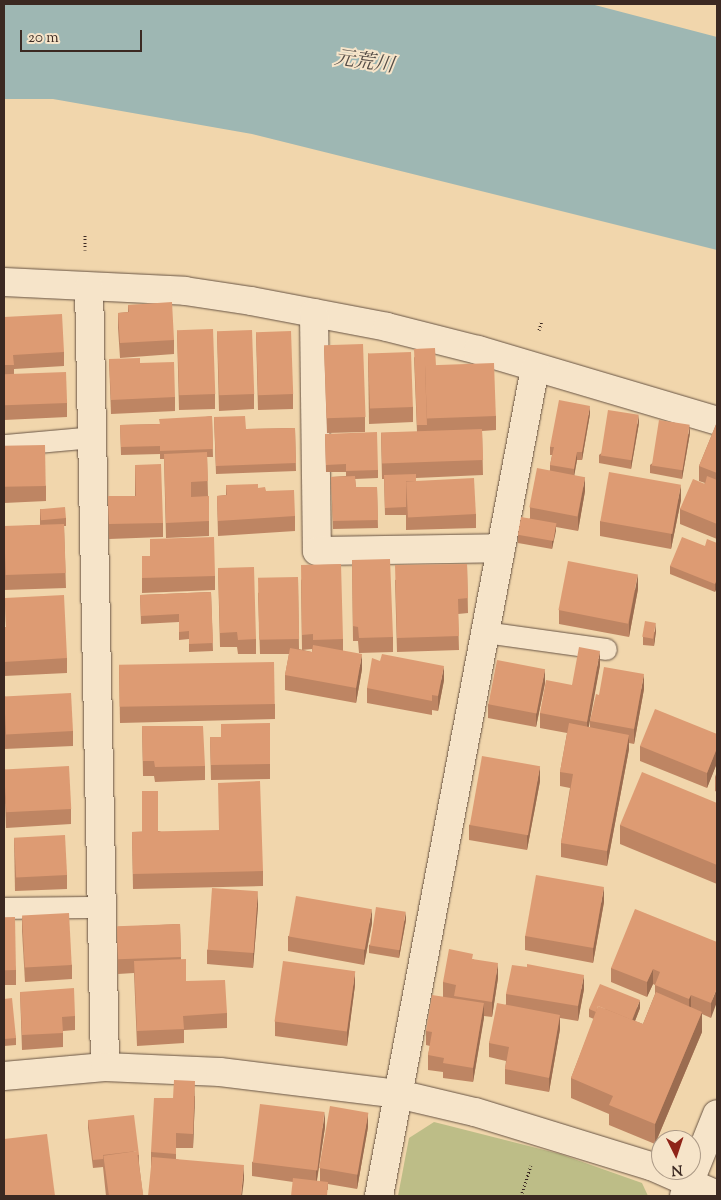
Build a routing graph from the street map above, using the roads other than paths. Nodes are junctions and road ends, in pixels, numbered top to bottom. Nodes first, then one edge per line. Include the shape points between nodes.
1 (4, 282) edge
2 (89, 287) junction
3 (314, 313) junction
4 (535, 368) junction
5 (717, 421) edge
6 (93, 437) junction
7 (4, 445) edge
8 (501, 548) junction
9 (485, 632) junction
10 (606, 649) dead end
11 (102, 907) junction
12 (4, 908) edge
13 (105, 1067) junction
14 (4, 1076) edge
15 (398, 1094) junction
16 (717, 1114) edge
17 (686, 1190) edge
18 (717, 1195) edge
19 (378, 1196) edge

1 - 2 street
2 - 3 street via 185,292
2 - 6 street
3 - 4 street via 387,327
3 - 8 street via 316,551
4 - 5 street
4 - 8 street
6 - 7 lane
6 - 11 street
8 - 9 street
9 - 10 lane
9 - 15 street
11 - 12 lane
11 - 13 street
13 - 14 street
13 - 15 street via 220,1072
15 - 17 street via 475,1112 651,1166
15 - 19 street
16 - 17 street
17 - 18 street

